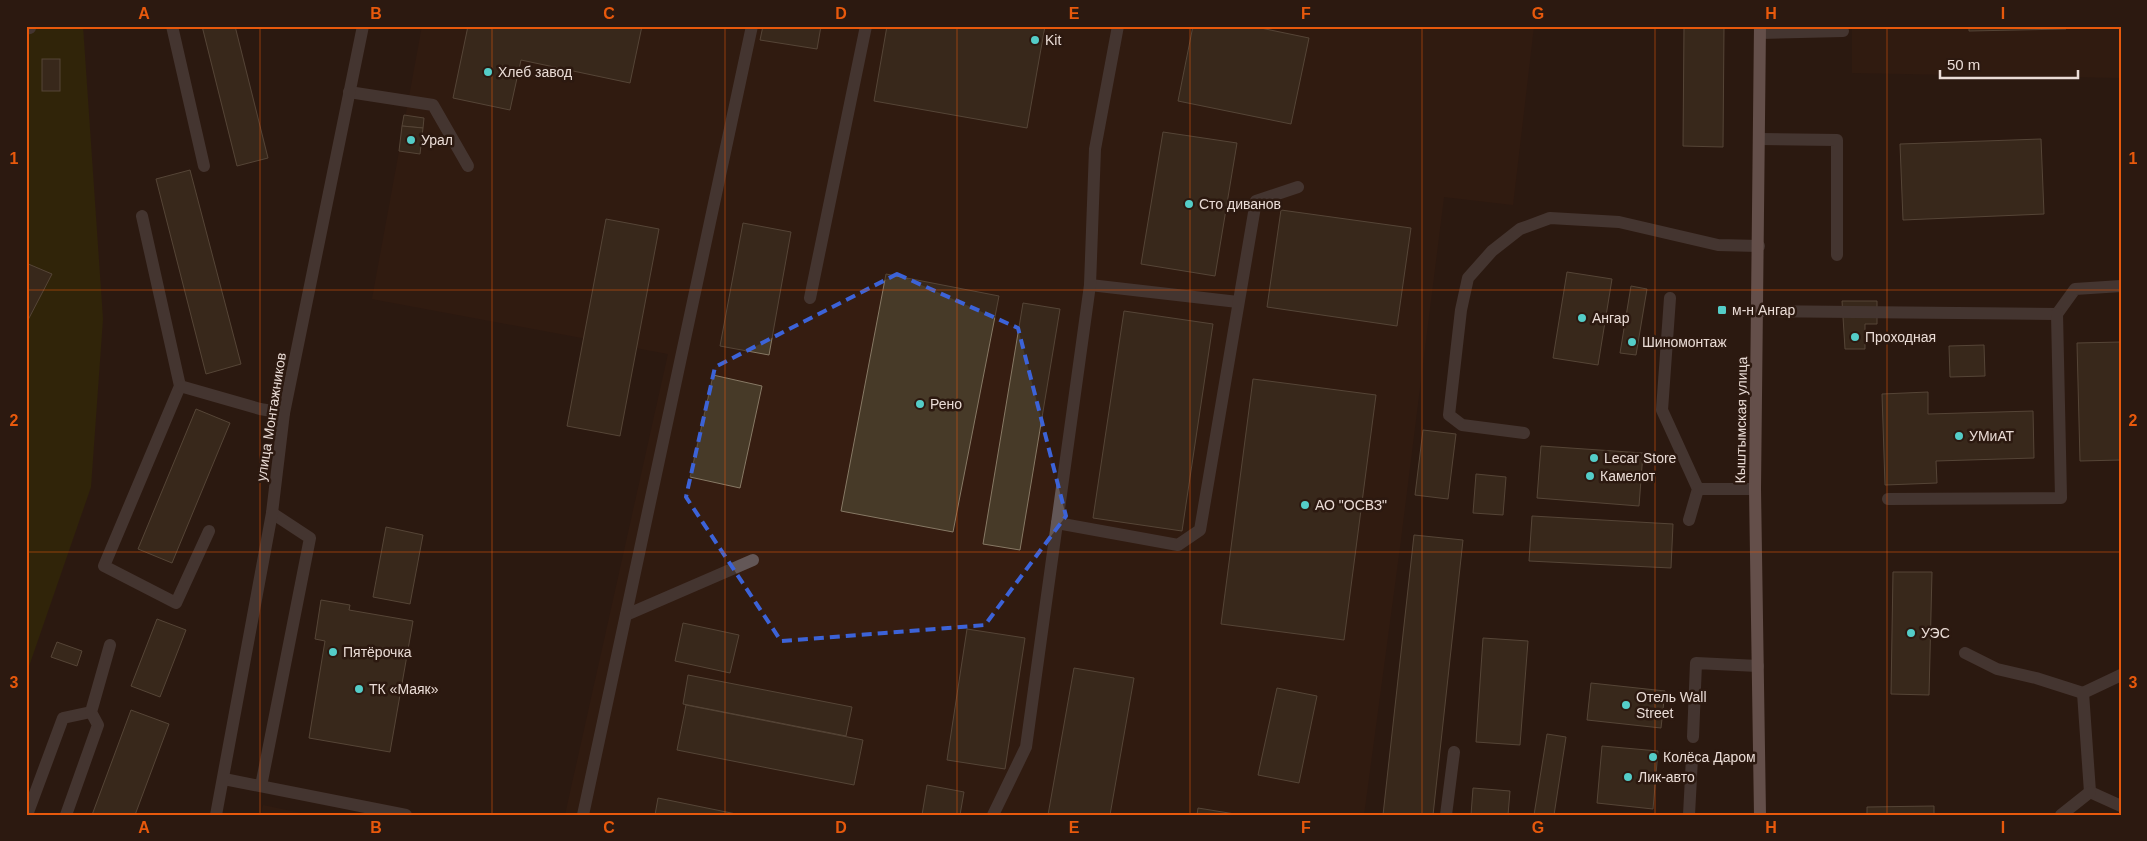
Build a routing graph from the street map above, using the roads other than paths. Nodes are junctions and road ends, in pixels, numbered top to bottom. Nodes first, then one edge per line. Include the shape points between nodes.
1 (172, 26) edge
2 (363, 26) edge
3 (752, 26) edge
4 (866, 26) edge
5 (1118, 26) edge
6 (1760, 30) edge
7 (1843, 31) dead end
8 (350, 92) junction
9 (1760, 139) junction
10 (204, 166) dead end
11 (468, 166) dead end
12 (1298, 187) dead end
13 (142, 216) dead end
14 (1758, 246) junction
15 (1837, 255) dead end
16 (1090, 285) junction
17 (2121, 286) edge
18 (810, 298) dead end
19 (1670, 298) dead end
20 (1238, 302) junction
21 (1758, 311) junction
22 (2057, 314) junction
23 (180, 386) junction
24 (284, 413) junction
25 (1524, 433) dead end
26 (1698, 489) junction
27 (1756, 489) junction
28 (1888, 499) dead end
29 (272, 513) junction
30 (1689, 520) dead end
31 (1057, 523) junction
32 (209, 531) dead end
33 (753, 560) dead end
34 (626, 615) junction
35 (110, 645) dead end
36 (1965, 653) dead end
37 (1758, 666) junction
38 (2121, 675) edge
39 (2083, 693) junction
40 (91, 712) junction
41 (1693, 737) dead end
42 (1454, 752) dead end
43 (1692, 758) dead end
44 (224, 779) junction
45 (261, 786) junction
46 (2090, 792) junction
47 (2121, 806) edge
48 (27, 815) edge
49 (66, 815) edge
50 (216, 815) edge
51 (406, 815) edge
52 (584, 815) edge
53 (993, 815) edge
54 (1446, 815) edge
55 (1689, 815) edge
56 (1760, 815) edge
57 (2061, 815) edge

1 - 10 street
2 - 8 street, улица Монтажников
3 - 34 street
4 - 18 street
5 - 16 street via 1094,149
6 - 7 street
6 - 9 main road, Кыштымская улица
8 - 11 street via 433,105
8 - 24 street, улица Монтажников
9 - 14 main road, Кыштымская улица
9 - 15 street via 1837,140
12 - 20 street via 1256,201
13 - 23 street
14 - 21 main road, Кыштымская улица
14 - 25 street via 1718,244 1619,222 1550,218 1520,229 1468,278 1461,310 1449,415 1462,425
16 - 20 street
16 - 31 street
17 - 22 street via 2076,289
19 - 26 street via 1662,410
20 - 31 street via 1200,530 1178,545
21 - 22 street
21 - 27 main road, Кыштымская улица
22 - 28 street via 2061,498
23 - 24 street
23 - 32 street via 104,566 176,603
24 - 29 street, улица Монтажников
26 - 27 street
26 - 30 street
27 - 37 main road, Кыштымская улица
29 - 44 street, улица Монтажников
29 - 45 street via 310,538
31 - 53 street via 1026,747
33 - 34 street
34 - 52 street
35 - 40 street
36 - 39 street via 1997,668
37 - 41 street via 1696,663
37 - 56 main road, Кыштымская улица
38 - 39 street
39 - 46 street
40 - 48 street via 62,718
40 - 49 street via 98,725
42 - 54 street
43 - 55 street
44 - 45 street
44 - 50 street, улица Монтажников
45 - 51 street
46 - 47 street
46 - 57 street

